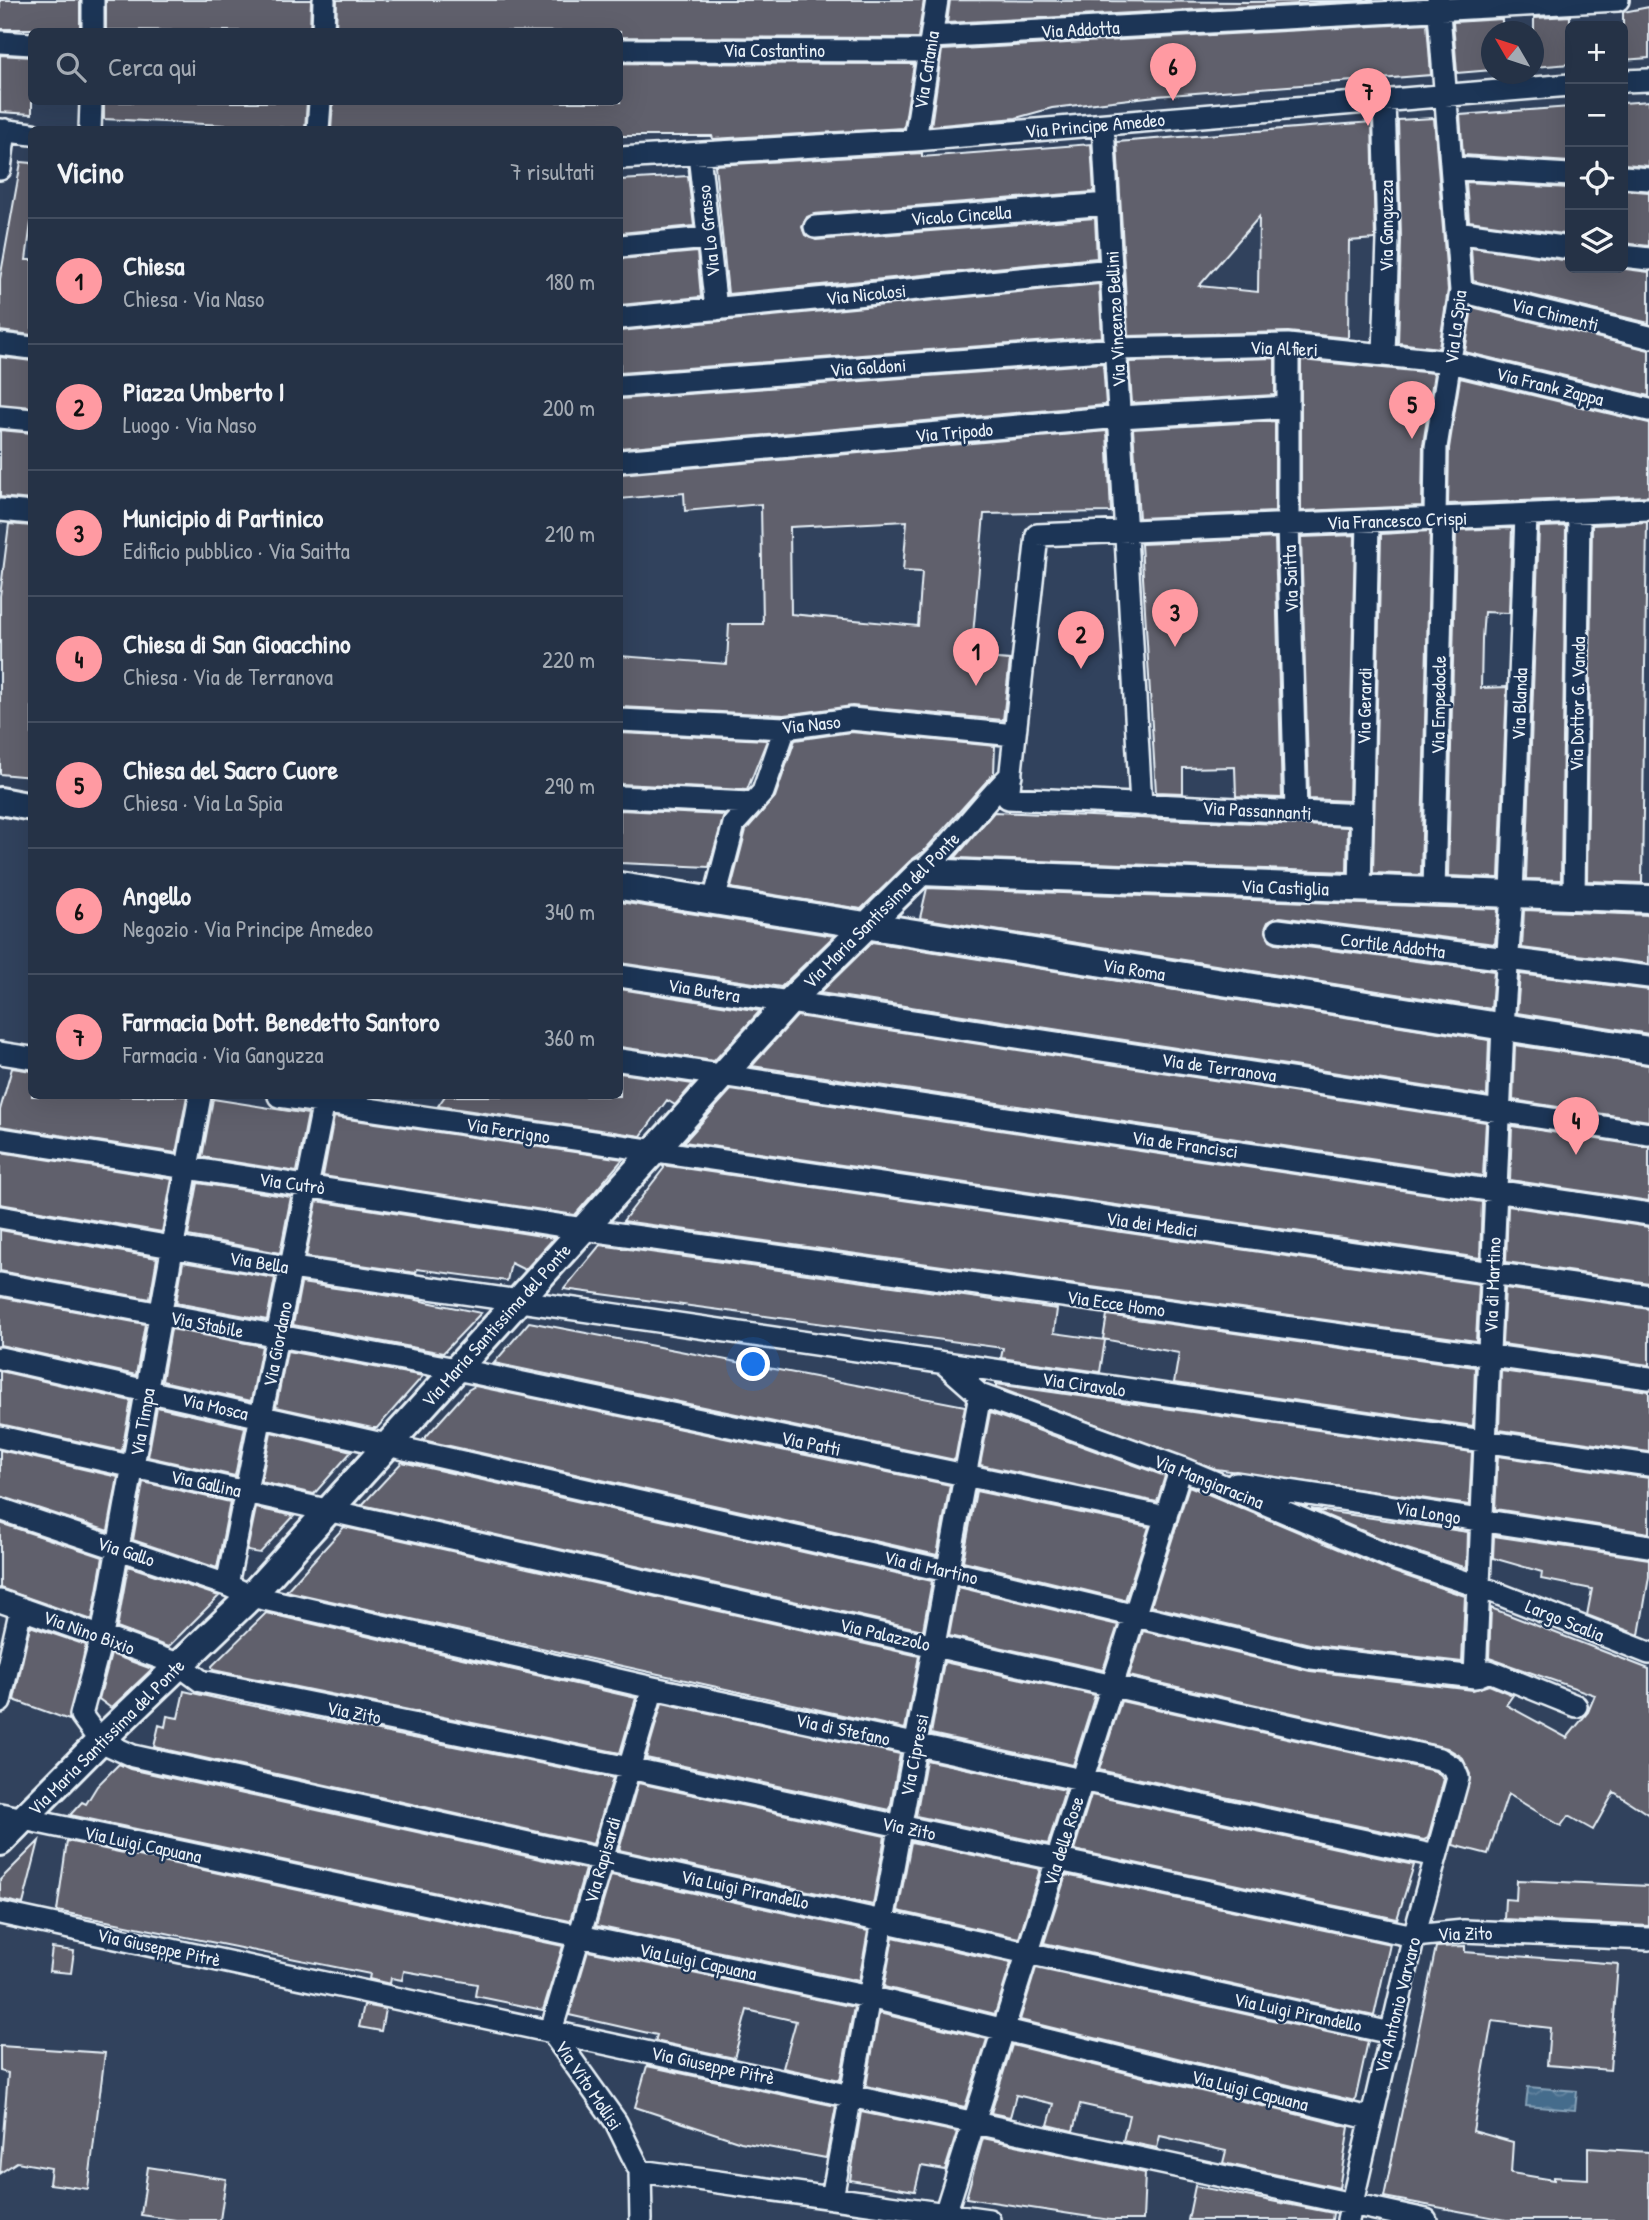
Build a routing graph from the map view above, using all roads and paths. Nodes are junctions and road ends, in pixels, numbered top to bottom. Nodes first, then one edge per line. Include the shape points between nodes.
1 (93, 0) edge
2 (324, 0) edge
3 (937, 0) edge
4 (1618, 0) edge
5 (1438, 4) edge
6 (93, 28) edge
7 (323, 28) edge
8 (0, 42) edge
9 (28, 44) edge
10 (930, 44) junction
11 (623, 50) edge
12 (1649, 80) edge
13 (1628, 81) edge
14 (1565, 85) edge
15 (1444, 93) junction
16 (1384, 99) junction
17 (91, 105) edge
18 (320, 105) edge
19 (1103, 125) junction
20 (90, 126) edge
21 (318, 126) edge
22 (3, 130) edge
23 (28, 133) edge
24 (915, 140) junction
25 (699, 154) junction
26 (623, 158) edge
27 (1453, 168) junction
28 (0, 169) edge
29 (1565, 174) edge
30 (1628, 177) edge
31 (1649, 179) edge
32 (1108, 204) junction
33 (815, 226) dead end
34 (1456, 232) junction
35 (708, 238) junction
36 (623, 246) edge
37 (1565, 247) edge
38 (1628, 257) edge
39 (1649, 260) edge
40 (1112, 270) junction
41 (1461, 291) junction
42 (716, 309) junction
43 (623, 318) edge
44 (1649, 337) edge
45 (0, 344) edge
46 (1288, 345) junction
47 (28, 348) edge
48 (1116, 349) junction
49 (1384, 354) junction
50 (1451, 362) junction
51 (623, 386) edge
52 (1288, 407) junction
53 (1649, 410) edge
54 (0, 417) edge
55 (1120, 417) junction
56 (28, 420) edge
57 (623, 461) edge
58 (1649, 509) edge
59 (0, 510) edge
60 (1579, 512) junction
61 (28, 513) edge
62 (1526, 514) junction
63 (1439, 518) junction
64 (1368, 521) junction
65 (1133, 525) junction
66 (1288, 525) junction
67 (623, 720) edge
68 (785, 728) junction
69 (1009, 734) junction
70 (1010, 775) junction
71 (623, 797) edge
72 (1008, 798) junction
73 (0, 800) edge
74 (984, 801) junction
75 (750, 803) junction
76 (1146, 805) junction
77 (28, 806) edge
78 (1296, 812) junction
79 (1362, 815) junction
80 (920, 872) junction
81 (623, 886) edge
82 (1360, 890) junction
83 (1434, 892) junction
84 (1512, 894) junction
85 (1574, 896) junction
86 (1649, 899) edge
87 (714, 901) junction
88 (862, 926) junction
89 (1278, 930) dead end
90 (1508, 960) junction
91 (623, 976) edge
92 (1649, 977) edge
93 (788, 1003) junction
94 (1503, 1026) junction
95 (1649, 1050) edge
96 (0, 1053) edge
97 (28, 1057) edge
98 (623, 1060) edge
99 (722, 1076) junction
100 (200, 1099) edge
101 (302, 1099) edge
102 (324, 1102) junction
103 (1499, 1109) junction
104 (1649, 1134) edge
105 (0, 1139) edge
106 (654, 1153) junction
107 (188, 1170) junction
108 (308, 1185) junction
109 (1496, 1190) junction
110 (1649, 1214) edge
111 (0, 1217) edge
112 (583, 1229) junction
113 (174, 1248) junction
114 (292, 1268) junction
115 (1492, 1272) junction
116 (0, 1284) edge
117 (1649, 1296) edge
118 (518, 1301) junction
119 (161, 1315) junction
120 (278, 1338) junction
121 (1489, 1354) junction
122 (0, 1358) edge
123 (945, 1364) junction
124 (456, 1369) junction
125 (1649, 1378) edge
126 (147, 1391) junction
127 (980, 1395) junction
128 (262, 1417) junction
129 (0, 1437) edge
130 (1485, 1441) junction
131 (390, 1444) junction
132 (1649, 1465) edge
133 (133, 1468) junction
134 (1181, 1468) junction
135 (965, 1475) junction
136 (1206, 1478) junction
137 (247, 1492) junction
138 (0, 1509) edge
139 (330, 1509) junction
140 (1166, 1517) junction
141 (1481, 1520) junction
142 (1649, 1546) edge
143 (118, 1549) junction
144 (947, 1571) junction
145 (227, 1584) junction
146 (1481, 1587) junction
147 (251, 1596) junction
148 (0, 1601) edge
149 (21, 1608) junction
150 (1134, 1616) junction
151 (102, 1636) junction
152 (935, 1646) junction
153 (1649, 1653) edge
154 (178, 1664) junction
155 (1475, 1676) junction
156 (1112, 1686) junction
157 (653, 1688) junction
158 (0, 1702) edge
159 (1576, 1706) dead end
160 (100, 1741) junction
161 (915, 1745) junction
162 (1440, 1759) joint
163 (629, 1768) junction
164 (1083, 1779) junction
165 (12, 1816) edge
166 (901, 1826) junction
167 (0, 1842) edge
168 (1436, 1856) junction
169 (603, 1858) junction
170 (1057, 1860) junction
171 (0, 1913) edge
172 (883, 1920) junction
173 (580, 1936) junction
174 (1414, 1936) junction
175 (1649, 1939) edge
176 (1028, 1953) junction
177 (869, 1997) junction
178 (1003, 2030) junction
179 (551, 2031) junction
180 (1391, 2033) junction
181 (851, 2095) junction
182 (1369, 2118) junction
183 (975, 2121) junction
184 (640, 2171) junction
185 (832, 2198) junction
186 (1350, 2212) edge
187 (945, 2214) junction
188 (641, 2220) edge
189 (989, 2220) edge
190 (1426, 2220) edge

1 - 6 street
2 - 7 street
3 - 10 street, Via Catania
4 - 5 street, Via Addotta
5 - 10 street, Via Addotta
5 - 15 street, Via La Spia
8 - 9 street
10 - 11 street, Via Costantino
10 - 24 street, Via Catania
12 - 13 street
14 - 15 street, Via Principe Amedeo
15 - 16 street, Via Principe Amedeo
15 - 27 street, Via La Spia
16 - 19 street, Via Principe Amedeo
16 - 49 street, Via Ganguzza via 1388,240
17 - 20 street
18 - 21 street
19 - 24 street, Via Principe Amedeo
19 - 32 street, Via Vincenzo Bellini
22 - 23 street
22 - 28 street
24 - 25 street, Via Principe Amedeo
25 - 26 street, Via Principe Amedeo
25 - 35 street, Via Lo Grasso
27 - 29 street
27 - 34 street, Via La Spia
30 - 31 street
32 - 33 street, Vicolo Cincella
32 - 40 street, Via Vincenzo Bellini
34 - 37 street
34 - 41 street, Via La Spia
35 - 36 street
35 - 42 street, Via Lo Grasso
38 - 39 street
40 - 42 street, Via Nicolosi
40 - 48 street, Via Vincenzo Bellini
41 - 44 street, Via Chimenti
41 - 50 street, Via La Spia
42 - 43 street, Via Nicolosi
45 - 47 street
46 - 48 street, Via Alfieri
46 - 49 street, Via Alfieri
46 - 52 street, Via Saitta
48 - 51 street, Via Goldoni
48 - 55 street, Via Vincenzo Bellini
49 - 50 street, Via Alfieri
50 - 53 street, Via Frank Zappa
50 - 63 street, Via La Spia via 1436,447
52 - 55 street, Via Tripodo
52 - 66 street, Via Saitta
54 - 56 street
55 - 57 street, Via Tripodo
55 - 65 street, Via Vincenzo Bellini
58 - 60 street, Via Francesco Crispi
59 - 61 street
60 - 62 street, Via Francesco Crispi
60 - 85 street, Via Dottor G. Vanda
62 - 63 street, Via Francesco Crispi
62 - 84 street, Via Blanda
63 - 64 street, Via Francesco Crispi
63 - 83 street, Via Empedocle
64 - 66 street, Via Francesco Crispi
64 - 79 street, Via Gerardi
65 - 66 street, Via Francesco Crispi
65 - 69 street, Via Francesco Crispi via 1037,535
65 - 76 street, Via Vincenzo Bellini
66 - 78 street, Via Saitta
67 - 68 street, Via Naso
68 - 69 street, Via Naso via 851,719
68 - 75 street via 763,792
69 - 70 street
70 - 72 street
70 - 74 street, Via Maria Santissima del Ponte
71 - 75 street
72 - 74 street, Via Passannanti
72 - 76 street, Via Passannanti
73 - 77 street
74 - 80 street, Via Maria Santissima del Ponte via 947,849
75 - 87 street via 734,824
76 - 78 street, Via Passannanti
78 - 79 street, Via Passannanti
79 - 82 street, Via Gerardi
80 - 82 street, Via Castiglia
80 - 88 street, Via Maria Santissima del Ponte
81 - 87 street, Via Roma
82 - 83 street, Via Castiglia
83 - 84 street, Via Castiglia
84 - 85 street, Via Castiglia
84 - 90 street, Via di Martino
85 - 86 street, Via Castiglia
87 - 88 street, Via Roma
88 - 93 street, Via Maria Santissima del Ponte
88 - 94 street, Via Roma
89 - 90 street, Cortile Addotta
90 - 92 street, Cortile Addotta
90 - 94 street, Via di Martino
91 - 93 street, Via Butera
93 - 99 street, Via Maria Santissima del Ponte
93 - 103 street, Via de Terranova
94 - 95 street, Via Roma
94 - 103 street, Via di Martino
96 - 97 street
98 - 99 street, Via de Francisci
99 - 106 street, Via Maria Santissima del Ponte
99 - 109 street, Via de Francisci
100 - 107 street, Via Timpa
101 - 102 street, Via Ferrigno
102 - 106 street, Via Ferrigno
102 - 108 street, Via Giordano
103 - 104 street, Via de Terranova
103 - 109 street, Via di Martino
105 - 107 street, Via Cutrò
106 - 112 street, Via Maria Santissima del Ponte
106 - 115 street, Via dei Medici
107 - 108 street, Via Cutrò
107 - 113 street, Via Timpa
108 - 112 street, Via Cutrò
108 - 114 street, Via Giordano
109 - 110 street, Via de Francisci
109 - 115 street, Via di Martino
111 - 113 street, Via Bella
112 - 118 street, Via Maria Santissima del Ponte
112 - 121 street, Via Ecce Homo
113 - 114 street, Via Bella
113 - 119 street, Via Timpa
114 - 118 street, Via Bella
114 - 120 street, Via Giordano
115 - 117 street, Via dei Medici
115 - 121 street, Via di Martino
116 - 119 street, Via Stabile
118 - 123 street, Via Ciravolo
118 - 124 street, Via Maria Santissima del Ponte
119 - 120 street, Via Stabile
119 - 126 street, Via Timpa
120 - 124 street, Via Stabile
120 - 128 street, Via Giordano
121 - 125 street, Via Ecce Homo
121 - 130 street, Via di Martino
122 - 126 street, Via Mosca
123 - 127 street, Via Mangiaracina
123 - 130 street, Via Ciravolo
124 - 131 street, Via Maria Santissima del Ponte
124 - 135 street, Via Patti
126 - 128 street, Via Mosca
126 - 133 street, Via Timpa
127 - 134 street, Via Mangiaracina
127 - 135 street, Via Cipressi
128 - 131 street, Via Mosca
128 - 137 street, Via Giordano
129 - 133 street, Via Gallina
130 - 132 street, Via Ciravolo
130 - 141 street, Via di Martino
131 - 139 street, Via Maria Santissima del Ponte
131 - 144 street, Via di Martino
133 - 137 street, Via Gallina
133 - 143 street, Via Timpa
134 - 136 street, Via Mangiaracina
134 - 140 street, Via delle Rose
135 - 140 street, Via Patti
135 - 144 street, Via Cipressi
136 - 141 street, Via Longo
136 - 146 street, Via Mangiaracina via 1396,1559
137 - 139 street, Via Gallina
137 - 145 street, Via Giordano
138 - 143 street, Via Gallo
139 - 147 street, Via Maria Santissima del Ponte
139 - 152 street, Via Palazzolo
140 - 150 street, Via delle Rose
141 - 142 street, Via Longo
141 - 146 street, Via di Martino
143 - 145 street, Via Gallo
143 - 151 street, Via Timpa
144 - 150 street, Via di Martino
144 - 152 street, Via Cipressi
145 - 147 street, Via Gallo
146 - 153 street, Largo Scalia
146 - 155 street, Via di Martino
147 - 154 street, Via Maria Santissima del Ponte
147 - 157 street, Via di Stefano
148 - 149 street, Via Nino Bixio
149 - 151 street, Via Nino Bixio
149 - 158 street
150 - 155 street, Via di Martino via 1312,1658
150 - 156 street, Via delle Rose
151 - 154 street, Via Nino Bixio
151 - 160 street, Via Timpa via 81,1715
152 - 156 street, Via Palazzolo
152 - 161 street, Via Cipressi
154 - 160 street, Via Maria Santissima del Ponte
154 - 163 street, Via Zito via 201,1681
155 - 159 street, Via di Martino via 1489,1671
156 - 162 street, Via Palazzolo
156 - 164 street, Via delle Rose
157 - 161 street, Via di Stefano
157 - 163 street, Via Rapisardi
160 - 165 street, Via Maria Santissima del Ponte
160 - 169 street, Via Luigi Pirandello via 134,1756
161 - 164 street, Via di Stefano
161 - 166 street, Via Cipressi
162 - 168 street, Via Antonio Varvaro via 1454,1768 1458,1778
163 - 166 street, Via Zito
163 - 169 street, Via Rapisardi
164 - 168 street, Via di Stefano
164 - 170 street, Via delle Rose
165 - 167 street, Via Maria Santissima del Ponte
165 - 173 street, Via Luigi Capuana
166 - 170 street, Via Zito
166 - 172 street, Via Cipressi
168 - 174 street, Via Antonio Varvaro
169 - 172 street, Via Luigi Pirandello
169 - 173 street, Via Rapisardi
170 - 174 street, Via Zito
170 - 176 street, Via delle Rose
171 - 179 street, Via Giuseppe Pitrè
172 - 176 street, Via Luigi Pirandello
172 - 177 street, Via Cipressi
173 - 177 street, Via Luigi Capuana
173 - 179 street, Via Rapisardi
174 - 175 street, Via Zito via 1464,1931
174 - 180 street, Via Antonio Varvaro
176 - 178 street, Via delle Rose
176 - 180 street, Via Luigi Pirandello
177 - 178 street, Via Luigi Capuana
177 - 181 street, Via Cipressi
178 - 182 street, Via Luigi Capuana
178 - 183 street, Via delle Rose
179 - 181 street, Via Giuseppe Pitrè
179 - 184 street, Via Vito Mollisi via 617,2122
180 - 182 street, Via Antonio Varvaro
181 - 183 street, Via Giuseppe Pitrè
181 - 185 street, Via Cipressi
182 - 186 street, Via Antonio Varvaro
183 - 186 street, Via Giuseppe Pitrè
183 - 187 street, Via delle Rose
184 - 185 street
184 - 188 street, Via Vito Mollisi
185 - 187 street
186 - 190 street, Via Giuseppe Pitrè
187 - 189 street

